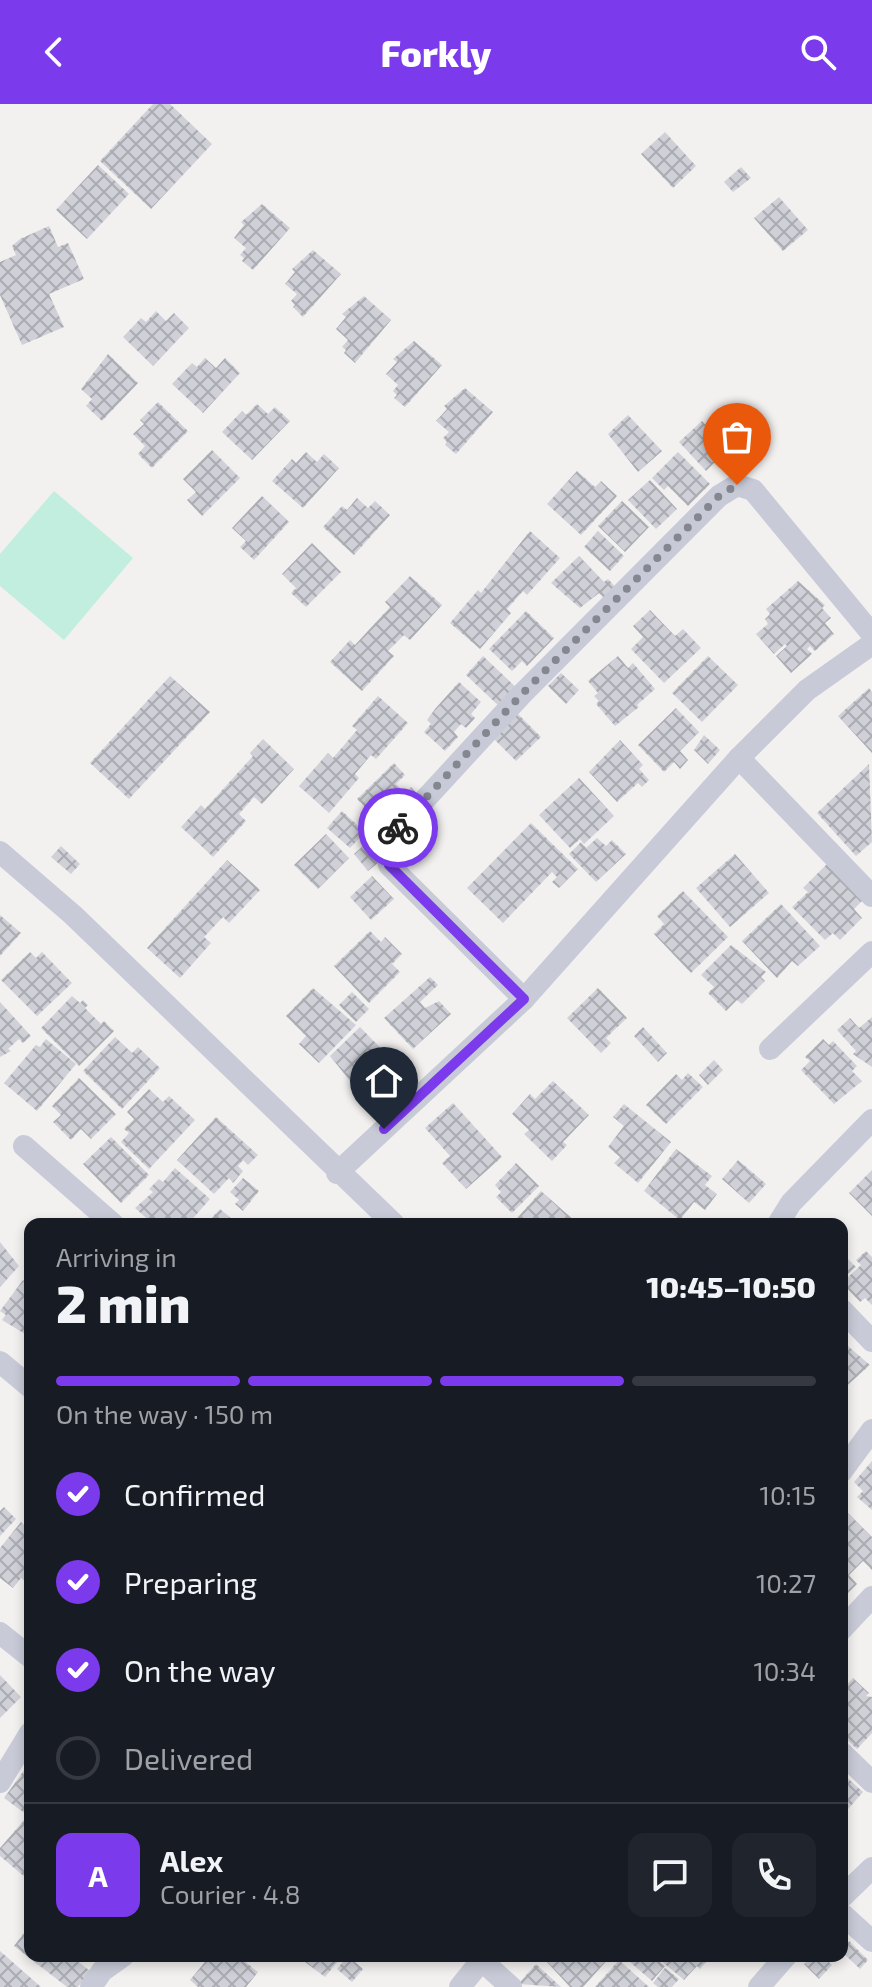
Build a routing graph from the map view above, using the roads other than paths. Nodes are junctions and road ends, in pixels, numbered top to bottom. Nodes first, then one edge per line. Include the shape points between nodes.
1 (872, 634) edge
2 (872, 644) edge
3 (739, 758) junction
4 (0, 852) edge
5 (872, 896) edge
6 (872, 952) edge
7 (524, 999) junction
8 (770, 1049) dead end
9 (872, 1120) edge
10 (24, 1146) dead end
11 (337, 1173) junction
12 (106, 1218) edge
13 (387, 1218) edge
14 (782, 1218) edge
15 (848, 1316) edge
16 (872, 1341) edge
17 (0, 1362) edge
18 (24, 1382) edge
19 (872, 1430) edge
20 (848, 1463) edge
21 (872, 1597) edge
22 (848, 1623) edge
23 (0, 1633) edge
24 (24, 1652) edge
25 (24, 1743) edge
26 (848, 1759) edge
27 (0, 1782) edge
28 (872, 1782) edge
29 (872, 1868) edge
30 (848, 1891) edge
31 (848, 1919) edge
32 (872, 1941) edge
33 (115, 1962) edge
34 (480, 1962) edge
35 (487, 1962) edge
36 (775, 1962) edge
37 (91, 1987) edge
38 (460, 1987) edge
39 (511, 1987) edge
40 (759, 1987) edge

1 - 7 street via 753,490 737,485 719,496 522,694 384,844 389,865
2 - 3 street via 807,690
3 - 5 street
3 - 7 street
4 - 11 street via 73,915
6 - 8 street
7 - 11 street
9 - 14 street
10 - 12 street
11 - 13 street
15 - 16 street
17 - 18 street
19 - 20 street
21 - 22 street
23 - 24 street
25 - 27 street
26 - 28 street
29 - 30 street
31 - 32 street
33 - 37 street
34 - 38 street
35 - 39 street
36 - 40 street

